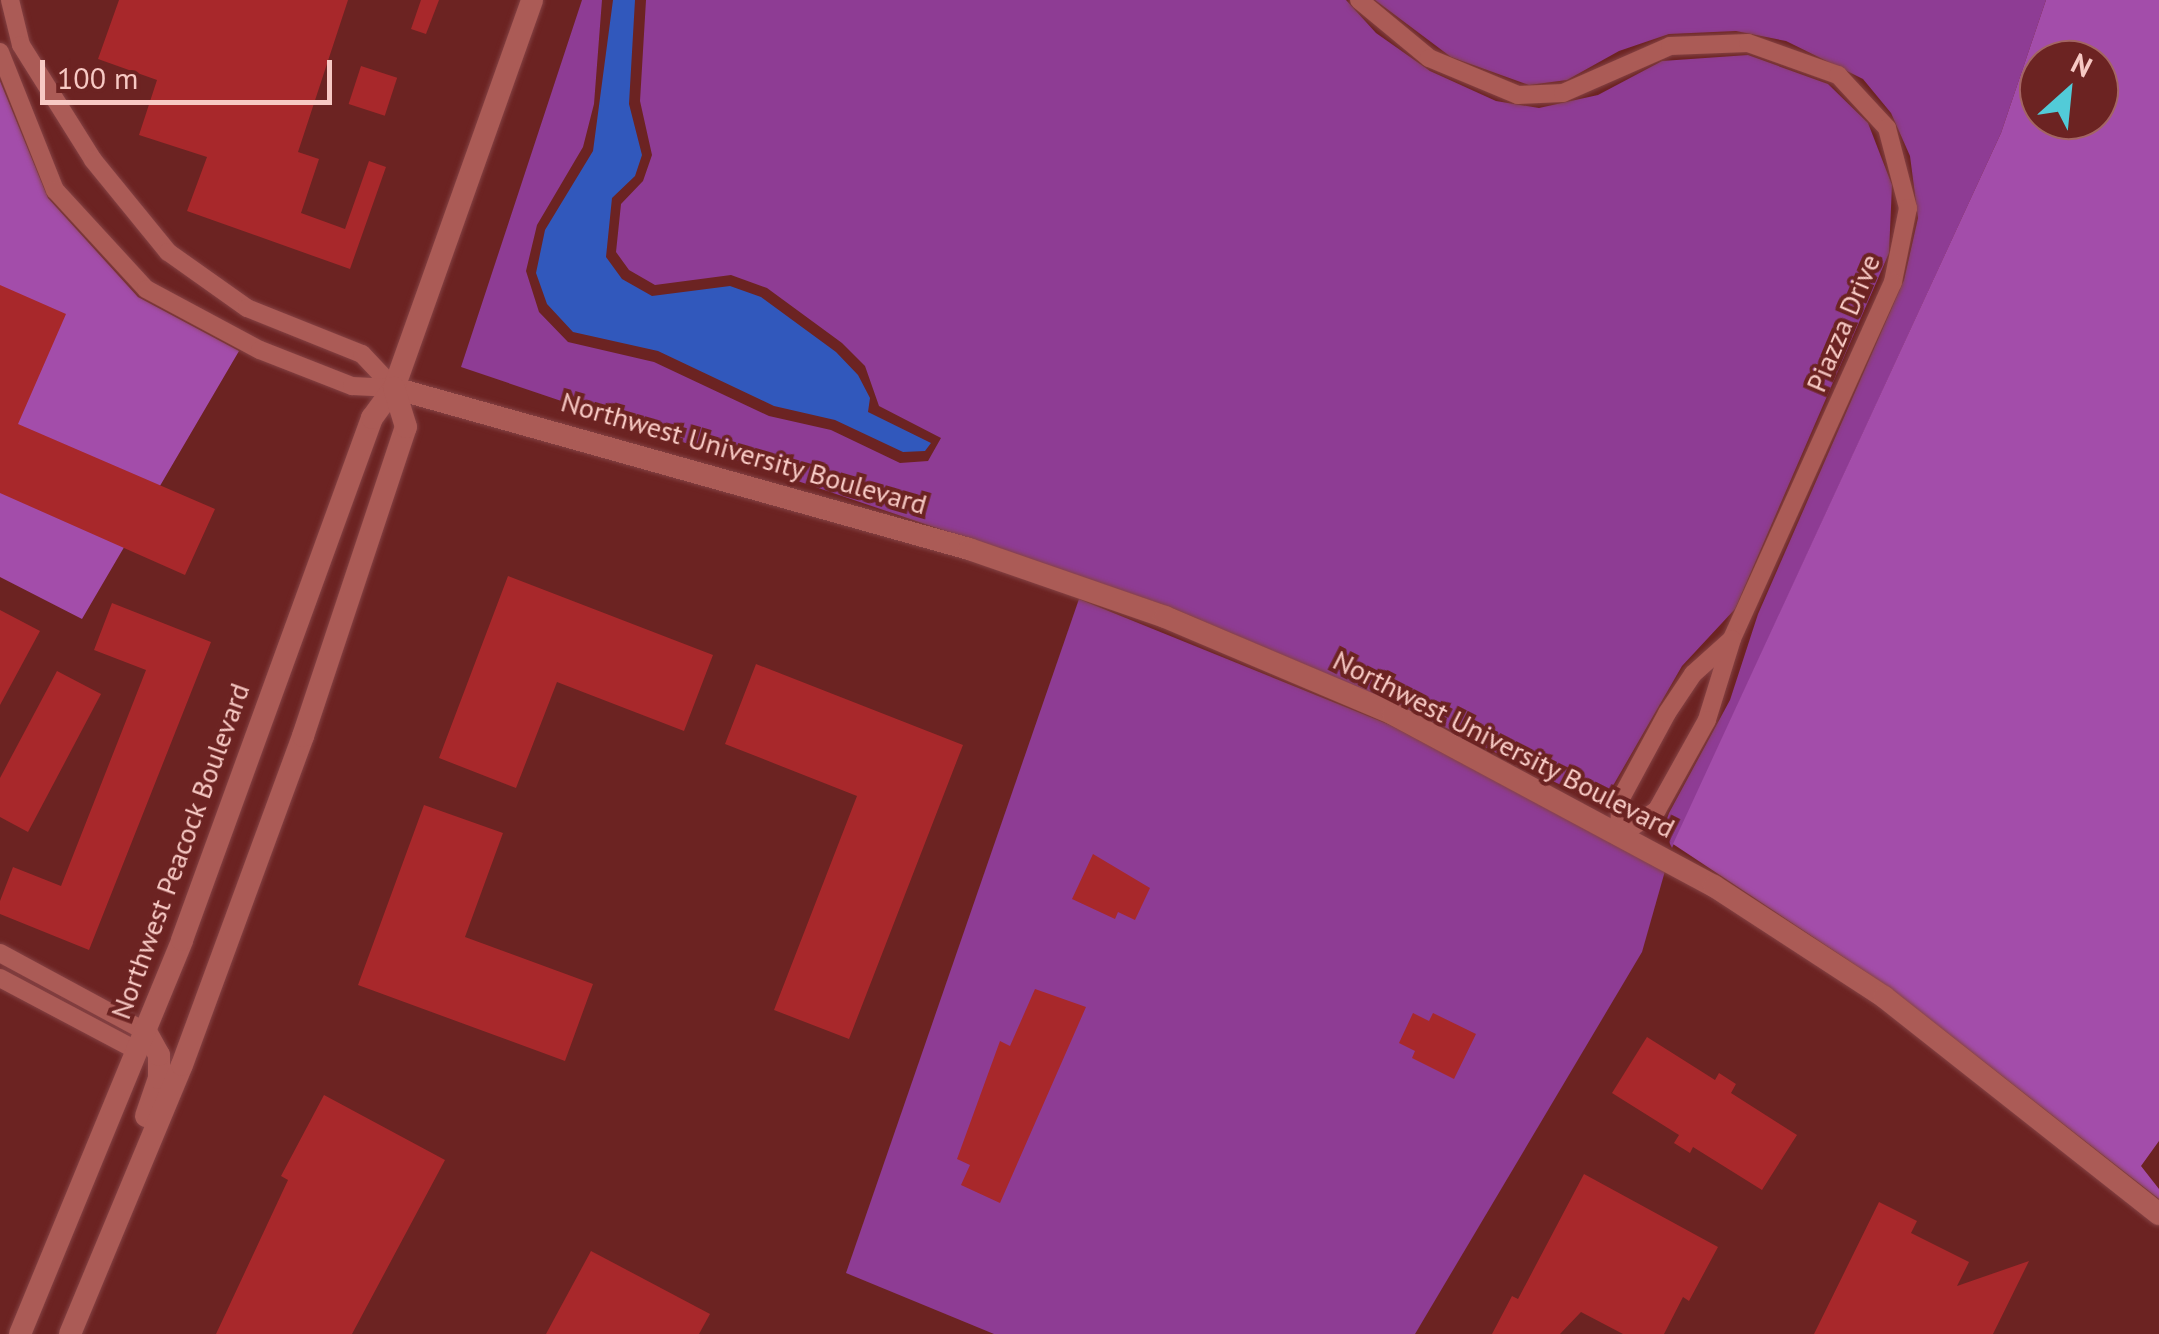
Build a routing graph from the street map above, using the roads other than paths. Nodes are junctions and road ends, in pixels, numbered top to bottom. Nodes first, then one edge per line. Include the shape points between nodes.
1 (10, 0) edge
2 (532, 0) edge
3 (1360, 0) edge
4 (0, 52) edge
5 (394, 388) junction
6 (1732, 640) junction
7 (1619, 836) junction
8 (0, 953) edge
9 (0, 978) edge
10 (142, 1042) junction
11 (2159, 1214) edge
12 (102, 1256) junction
13 (20, 1334) edge
14 (70, 1334) edge

1 - 5 street via 20,45 93,160 168,252 247,308 362,354
2 - 5 street, Northwest Peacock Boulevard
3 - 6 street, Piazza Drive via 1429,58 1518,95 1563,94 1658,49 1748,43 1838,75 1887,128 1907,198 1898,269
4 - 5 street via 55,190 146,289 260,350 352,386
5 - 7 street, Northwest University Boulevard via 808,500 1165,617 1393,714
5 - 10 street, Northwest Peacock Boulevard via 372,418
5 - 12 street via 406,427 333,647 189,1046
6 - 7 street, Piazza Drive via 1715,703 1657,810
6 - 7 street, Piazza Drive via 1693,674 1666,713 1620,800
7 - 11 street, Northwest University Boulevard via 1714,886 1884,997
8 - 10 street
9 - 10 street
10 - 12 street via 158,1055 159,1078 104,1214
10 - 13 street, Northwest Peacock Boulevard
12 - 14 street

